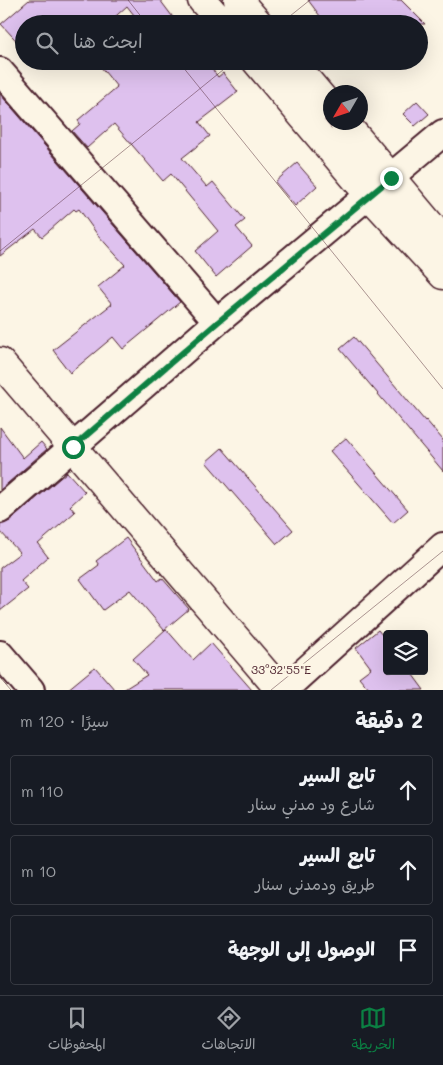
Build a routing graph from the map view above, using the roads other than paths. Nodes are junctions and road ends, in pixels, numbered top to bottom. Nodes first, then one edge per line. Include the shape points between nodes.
1 (202, 0) edge
2 (238, 0) edge
3 (215, 15) edge
4 (251, 15) edge
5 (264, 70) edge
6 (299, 70) edge
7 (0, 71) edge
8 (323, 99) edge
9 (351, 130) edge
10 (443, 133) edge
11 (391, 178) junction
12 (370, 196) junction
13 (443, 240) edge
14 (443, 275) edge
15 (218, 322) junction
16 (0, 362) edge
17 (73, 447) junction
18 (0, 510) edge
19 (443, 546) edge
20 (0, 654) edge
21 (31, 690) edge
22 (280, 690) edge
23 (284, 690) edge

1 - 3 street
2 - 4 street
5 - 12 street
6 - 8 street
7 - 15 street
9 - 11 street
10 - 11 street
11 - 12 street
11 - 13 street
12 - 14 street
12 - 15 street
15 - 17 street
16 - 17 street
17 - 18 street
17 - 22 street
19 - 23 street
20 - 21 street

